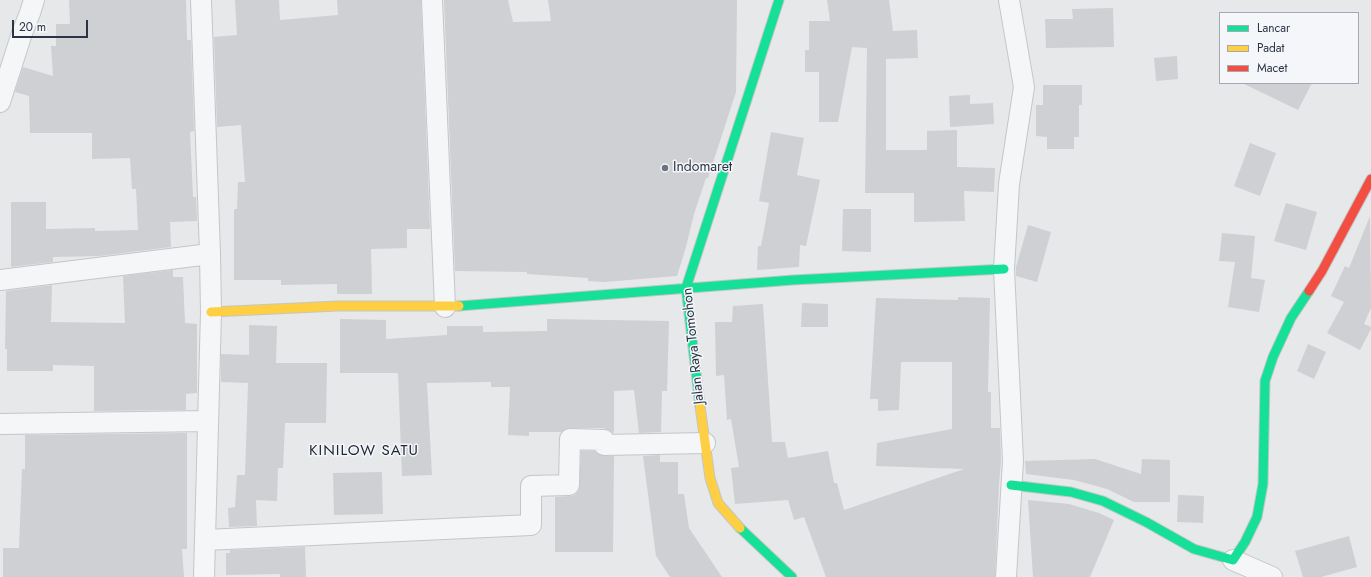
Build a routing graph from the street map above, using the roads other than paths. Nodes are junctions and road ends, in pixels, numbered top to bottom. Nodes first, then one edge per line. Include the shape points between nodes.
1 (34, 0) edge
2 (201, 0) edge
3 (432, 0) edge
4 (778, 0) edge
5 (1009, 0) edge
6 (0, 102) edge
7 (1371, 179) edge
8 (210, 254) junction
9 (1004, 269) junction
10 (0, 280) edge
11 (686, 288) junction
12 (445, 307) junction
13 (211, 312) junction
14 (208, 421) junction
15 (0, 424) edge
16 (705, 443) junction
17 (1011, 485) junction
18 (205, 540) junction
19 (1233, 560) junction
20 (204, 577) edge
21 (792, 577) edge
22 (1006, 577) edge
23 (1272, 577) edge

1 - 6 street
2 - 8 street
3 - 12 street
4 - 11 main road, Jalan Raya Tomohon
5 - 9 street via 1024,87 1009,184
7 - 19 main road via 1322,271 1291,318 1264,381 1263,484 1257,517
8 - 10 street
8 - 13 street
9 - 11 main road
9 - 17 street via 1013,461
11 - 12 main road
11 - 16 main road, Jalan Raya Tomohon
12 - 13 main road via 338,306
13 - 14 street
14 - 15 street
14 - 18 street
16 - 18 street via 604,445 604,440 570,438 568,485 531,486 531,525
16 - 21 main road, Jalan Raya Tomohon via 710,478 718,503 734,522
17 - 19 main road via 1071,492 1103,501 1194,549
17 - 22 street
18 - 20 street
19 - 23 street

